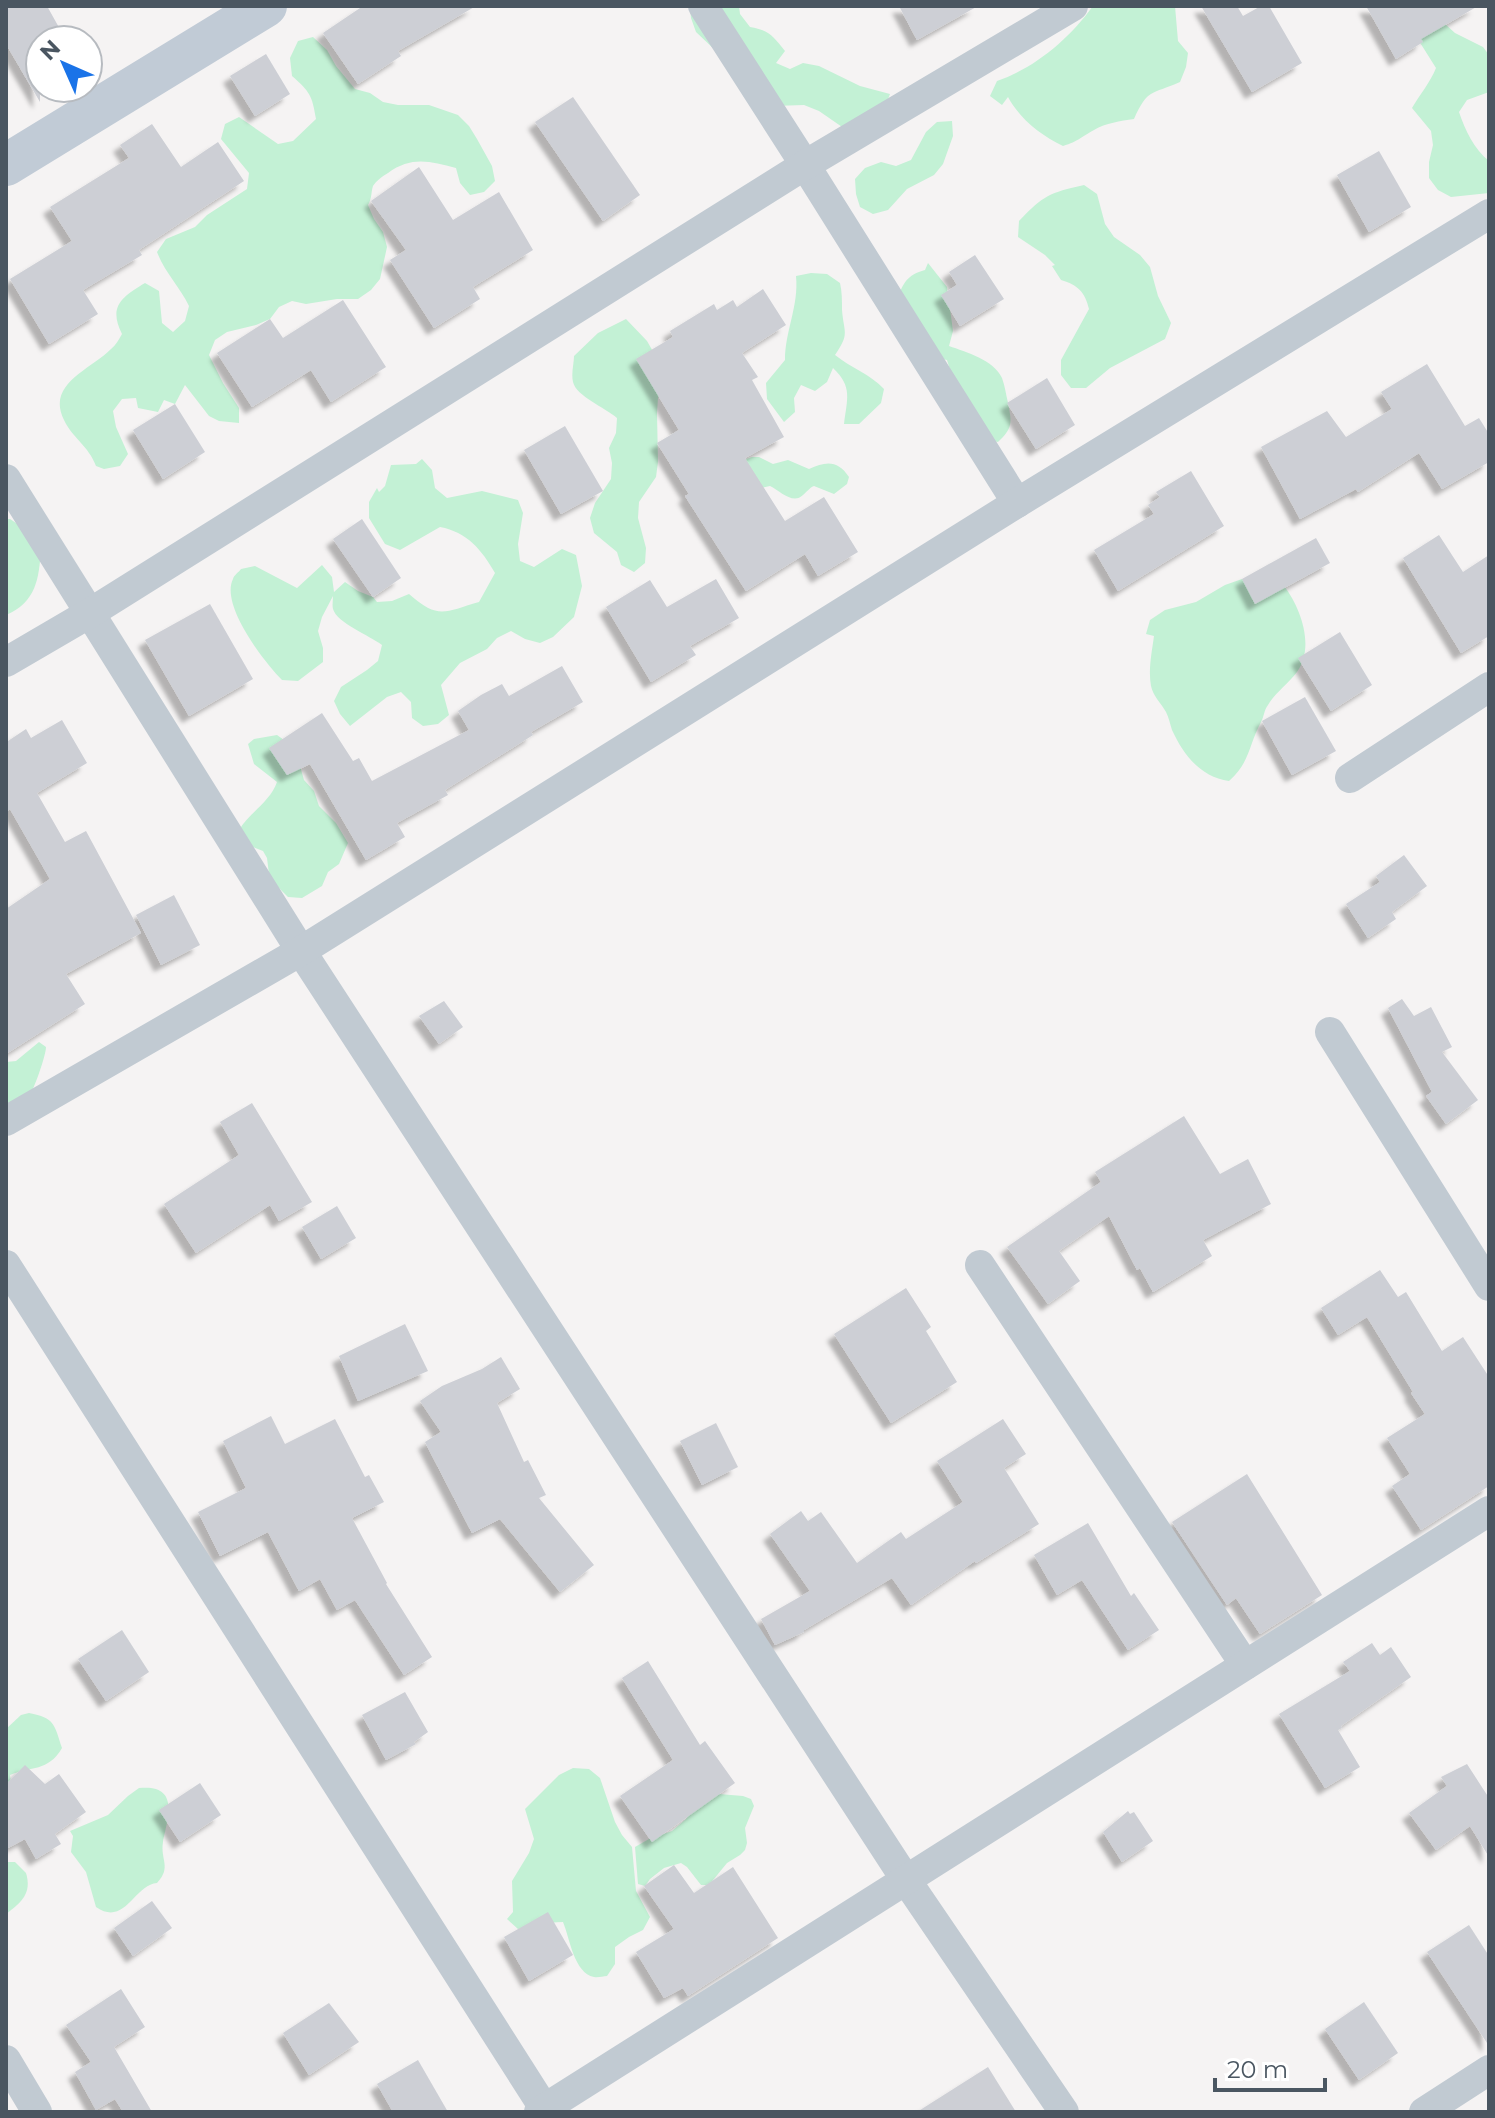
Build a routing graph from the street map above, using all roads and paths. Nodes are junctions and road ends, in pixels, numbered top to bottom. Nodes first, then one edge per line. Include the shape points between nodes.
1 (266, 6) edge
2 (703, 6) edge
3 (1073, 6) edge
4 (222, 18) edge
5 (6, 165) edge
6 (805, 165) junction
7 (1489, 214) edge
8 (6, 479) edge
9 (1017, 503) junction
10 (90, 613) junction
11 (6, 662) edge
12 (1489, 687) edge
13 (1350, 778) dead end
14 (301, 951) junction
15 (1330, 1032) dead end
16 (6, 1121) edge
17 (6, 1265) edge
18 (980, 1265) dead end
19 (1489, 1286) edge
20 (1489, 1511) edge
21 (1245, 1665) junction
22 (906, 1880) junction
23 (6, 2060) edge
24 (1489, 2070) edge
25 (541, 2110) edge
26 (37, 2112) edge
27 (1064, 2112) edge
28 (1424, 2112) edge

1 - 4 street
2 - 6 street
3 - 6 street
4 - 5 street
6 - 9 street
6 - 10 street
7 - 9 street
8 - 10 street
9 - 14 street
10 - 11 street
10 - 14 street
12 - 13 street
14 - 16 street
14 - 22 street
15 - 19 street
17 - 25 street
18 - 21 street
20 - 21 street
21 - 22 street
22 - 25 street
22 - 27 street
23 - 26 street
24 - 28 street

